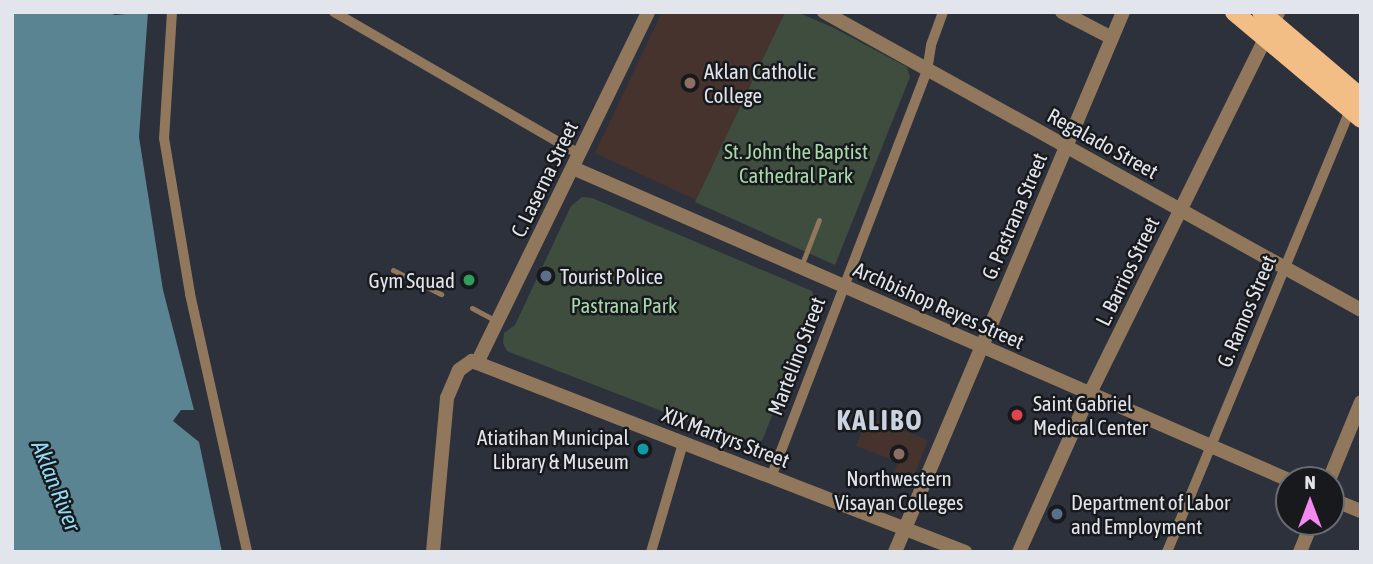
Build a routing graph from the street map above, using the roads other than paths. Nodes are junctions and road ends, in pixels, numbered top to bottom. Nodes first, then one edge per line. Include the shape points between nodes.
1 (172, 12) edge
2 (334, 12) edge
3 (648, 12) edge
4 (824, 12) edge
5 (943, 12) edge
6 (1062, 12) edge
7 (1123, 12) edge
8 (1234, 12) edge
9 (1269, 21) edge
10 (1112, 38) junction
11 (927, 71) junction
12 (1358, 101) edge
13 (1066, 147) junction
14 (579, 154) junction
15 (573, 168) junction
16 (1181, 211) junction
17 (819, 220) dead end
18 (800, 267) junction
19 (1285, 268) junction
20 (393, 270) dead end
21 (844, 286) junction
22 (442, 294) dead end
23 (472, 308) dead end
24 (1361, 310) edge
25 (498, 321) junction
26 (982, 346) junction
27 (475, 362) junction
28 (1090, 393) junction
29 (1361, 402) edge
30 (683, 443) junction
31 (1210, 446) junction
32 (1335, 466) edge
33 (1275, 474) edge
34 (771, 477) junction
35 (905, 529) junction
36 (436, 551) edge
37 (247, 552) edge
38 (651, 552) edge
39 (895, 552) edge
40 (965, 552) edge
41 (1019, 552) edge
42 (1167, 552) edge

1 - 37 street via 164,138 190,294
2 - 14 street
3 - 14 street, C. Laserna Street
4 - 11 street, Regalado Street
5 - 11 street, Martelino Street
6 - 10 street
7 - 10 street, G. Pastrana Street
8 - 9 main road
9 - 12 main road
9 - 16 street, L. Barrios Street
10 - 13 street, G. Pastrana Street
11 - 13 street, Regalado Street
11 - 21 street, Martelino Street
12 - 19 street, G. Ramos Street
13 - 16 street, Regalado Street
13 - 26 street, G. Pastrana Street
14 - 15 street, C. Laserna Street
15 - 18 street, Archbishop Reyes Street
15 - 25 street, C. Laserna Street
16 - 19 street, Regalado Street
16 - 28 street, L. Barrios Street
17 - 18 lane
18 - 21 street, Archbishop Reyes Street
19 - 24 street, Regalado Street
19 - 31 street, G. Ramos Street
20 - 22 lane
21 - 26 street, Archbishop Reyes Street
21 - 34 street, Martelino Street
23 - 25 lane
25 - 27 street, C. Laserna Street
26 - 28 street, Archbishop Reyes Street
26 - 35 street, G. Pastrana Street
27 - 30 street, XIX Martyrs Street
27 - 36 street, C. Laserna Street via 459,370 447,398
28 - 31 street, Archbishop Reyes Street
28 - 41 street, L. Barrios Street
29 - 32 street
30 - 34 street, XIX Martyrs Street
30 - 38 street
31 - 33 street, Archbishop Reyes Street
31 - 42 street, G. Ramos Street
34 - 35 street, XIX Martyrs Street
35 - 39 street, G. Pastrana Street
35 - 40 street, XIX Martyrs Street

